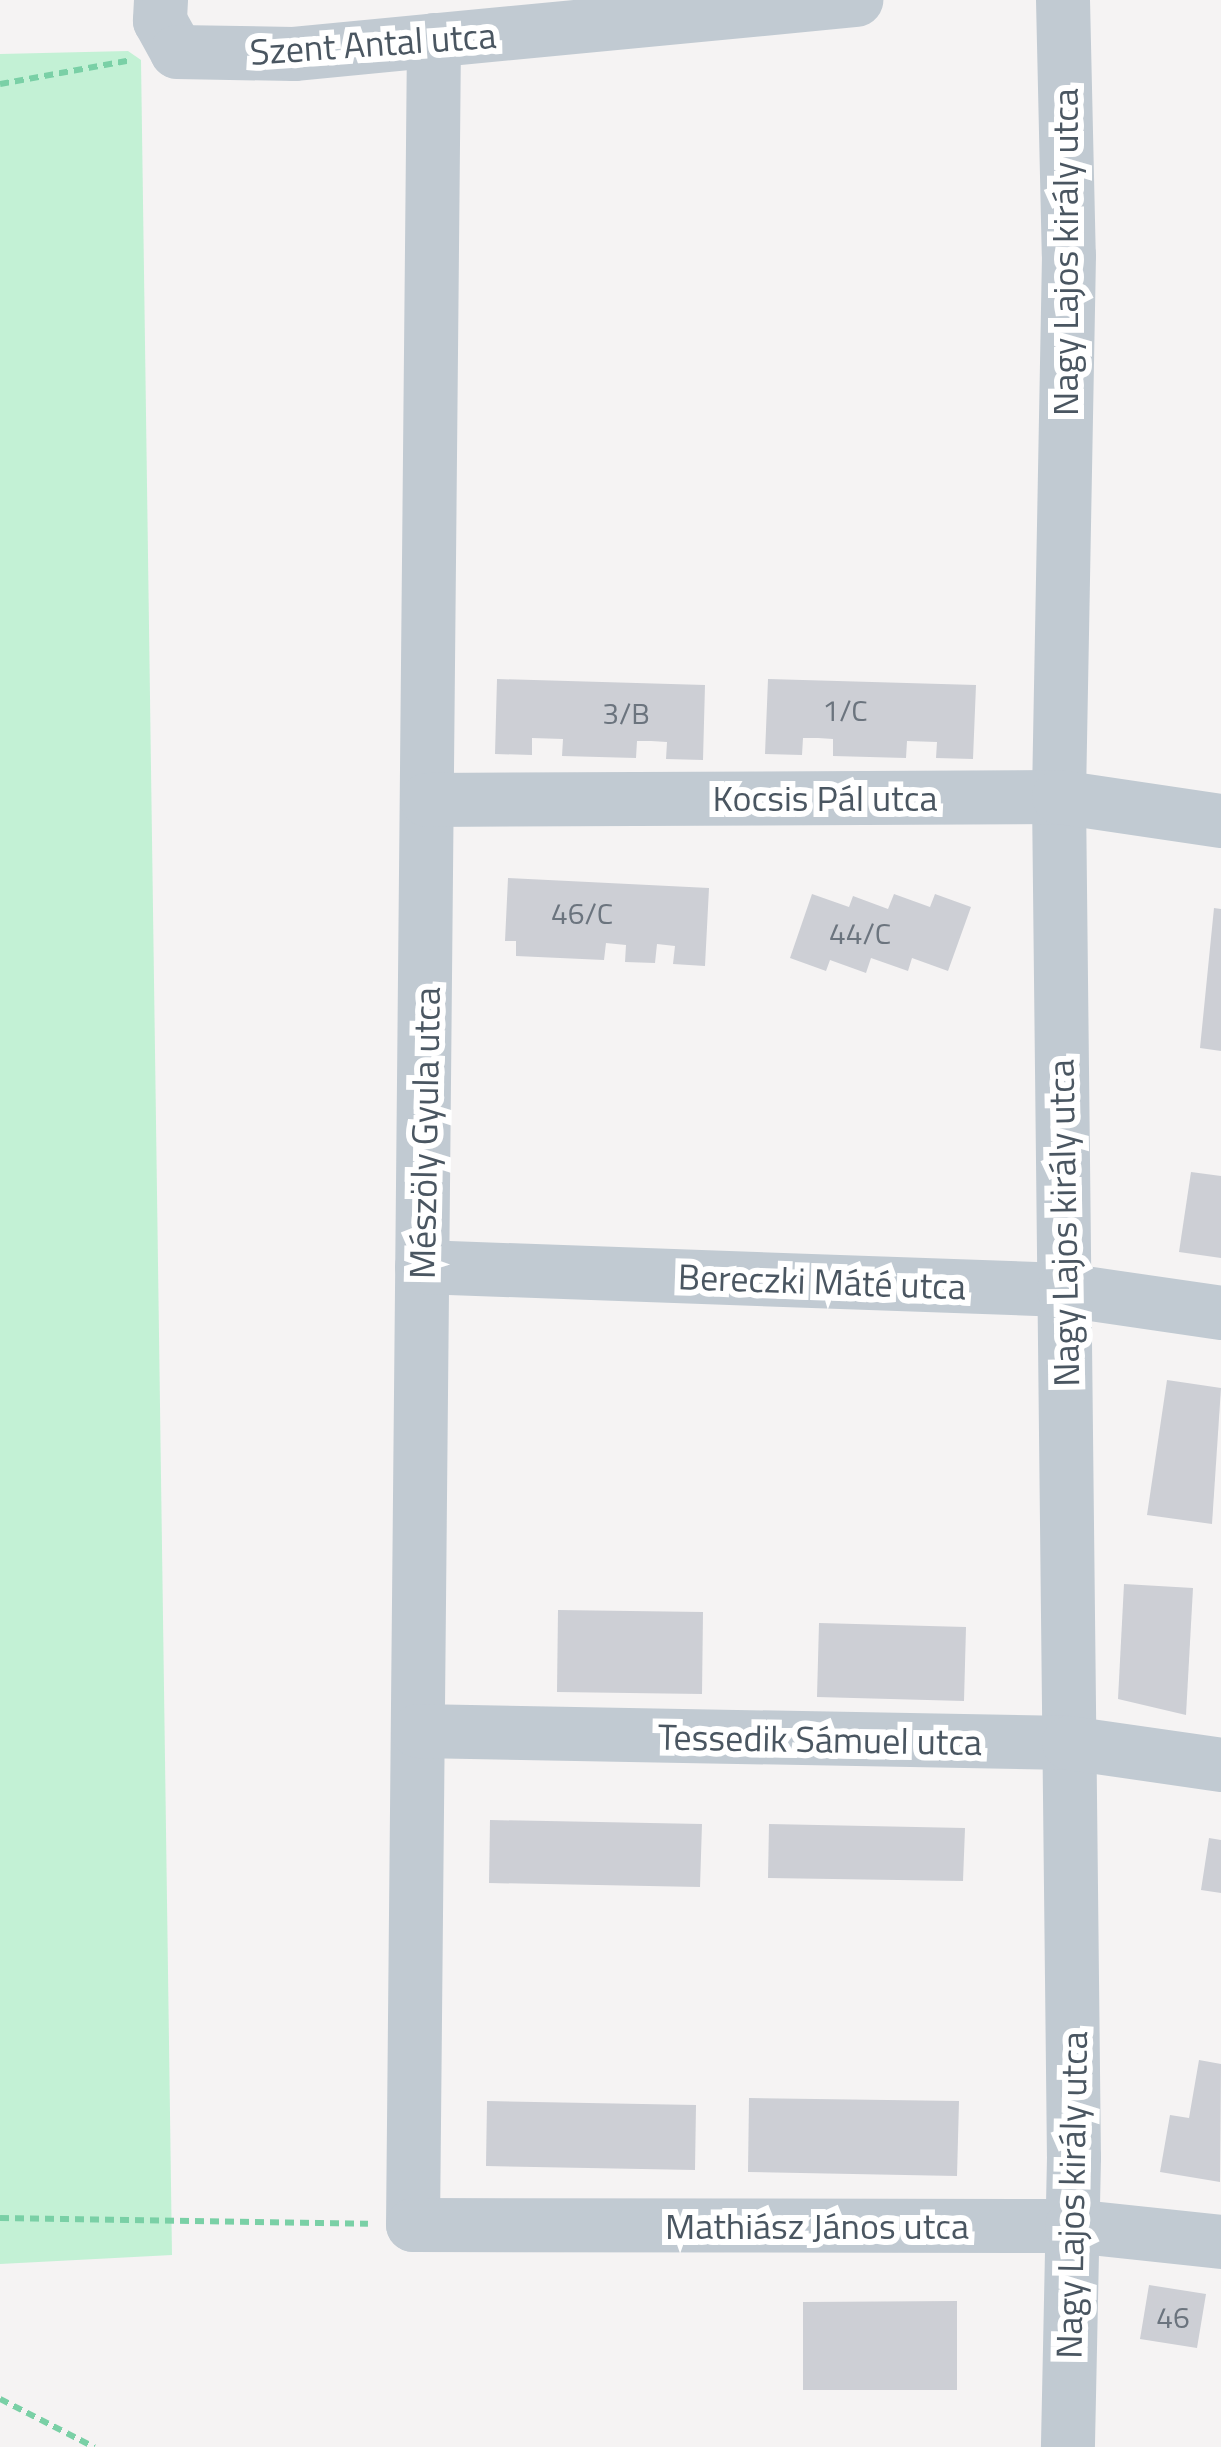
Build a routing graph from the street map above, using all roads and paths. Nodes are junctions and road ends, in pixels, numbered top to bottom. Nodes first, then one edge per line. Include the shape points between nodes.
1 (160, 0) edge
2 (856, 0) edge
3 (1063, 0) edge
4 (434, 40) junction
5 (177, 52) junction
6 (0, 84) edge
7 (1059, 797) junction
8 (427, 800) junction
9 (1221, 821) edge
10 (422, 1267) junction
11 (1064, 1290) junction
12 (1221, 1313) edge
13 (418, 1731) junction
14 (1069, 1743) junction
15 (1221, 1765) edge
16 (0, 2218) edge
17 (413, 2225) junction
18 (1072, 2226) junction
19 (1221, 2242) edge
20 (0, 2399) edge
21 (94, 2447) edge
22 (1068, 2447) edge

1 - 5 street via 160,21
2 - 4 street, Szent Antal utca
3 - 7 street, Nagy Lajos király utca via 1069,255
4 - 5 street, Szent Antal utca via 294,54
4 - 8 street, Mészöly Gyula utca
5 - 6 path
7 - 8 street, Kocsis Pál utca
7 - 9 street, Kocsis Pál utca
7 - 11 street, Nagy Lajos király utca
8 - 10 street, Mészöly Gyula utca
10 - 11 street, Bereczki Máté utca
10 - 13 street, Mészöly Gyula utca
11 - 12 street, Bereczki Máté utca
11 - 14 street, Nagy Lajos király utca
13 - 14 street, Tessedik Sámuel utca
13 - 17 street, Mészöly Gyula utca
14 - 15 street, Tessedik Sámuel utca
14 - 18 street, Nagy Lajos király utca
16 - 17 path
17 - 18 street, Mathiász János utca
18 - 19 street, Mathiász János utca
18 - 22 street, Nagy Lajos király utca
20 - 21 path

